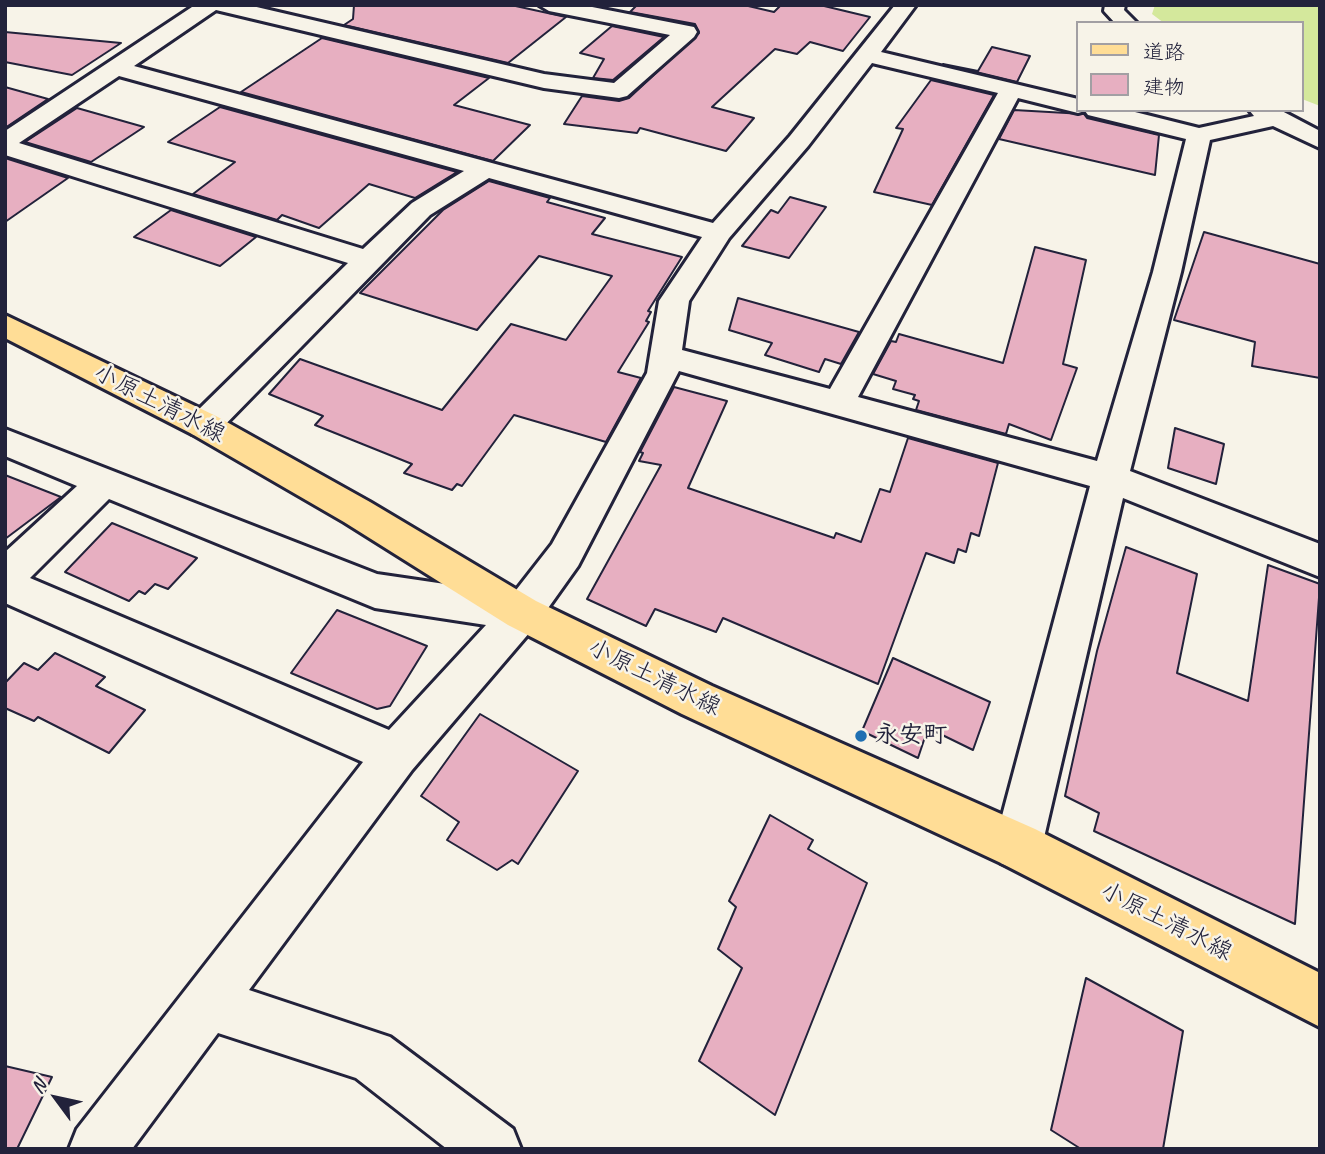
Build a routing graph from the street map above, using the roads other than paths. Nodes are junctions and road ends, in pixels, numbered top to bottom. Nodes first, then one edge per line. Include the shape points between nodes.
1 (209, 5) edge
2 (220, 5) edge
3 (549, 5) edge
4 (906, 5) edge
5 (1115, 5) edge
6 (1125, 21) edge
7 (867, 55) junction
8 (117, 68) junction
9 (1011, 90) junction
10 (1076, 106) edge
11 (1104, 112) edge
12 (1268, 114) edge
13 (1199, 135) junction
14 (1320, 141) edge
15 (5, 144) edge
16 (486, 169) junction
17 (719, 233) junction
18 (368, 260) junction
19 (5, 326) edge
20 (664, 356) junction
21 (838, 404) junction
22 (204, 425) junction
23 (5, 442) edge
24 (1110, 478) junction
25 (104, 482) junction
26 (1320, 561) edge
27 (5, 577) edge
28 (5, 585) edge
29 (522, 613) junction
30 (396, 755) junction
31 (1018, 846) junction
32 (1320, 1001) edge
33 (207, 1003) junction
34 (97, 1149) edge
35 (493, 1149) edge

1 - 8 street
2 - 3 street via 544,80 619,91 686,32
4 - 7 street
5 - 6 street via 1114,11
7 - 9 street
7 - 17 street
8 - 15 street
8 - 16 street
9 - 10 street
9 - 21 street
11 - 13 street
12 - 13 street
12 - 14 street
13 - 24 street
15 - 18 street
16 - 17 street
16 - 18 street via 421,209
17 - 20 street via 674,301
18 - 22 street
19 - 22 main road, 小原土清水線
20 - 21 street
20 - 29 street via 663,373 565,555
21 - 24 street
22 - 29 main road, 小原土清水線
23 - 25 street
24 - 26 street
24 - 31 street
25 - 27 street
25 - 29 street via 375,591
28 - 30 street
29 - 30 street
29 - 31 main road, 小原土清水線 via 697,700
30 - 33 street
31 - 32 main road, 小原土清水線
33 - 34 street
33 - 35 street via 371,1056

